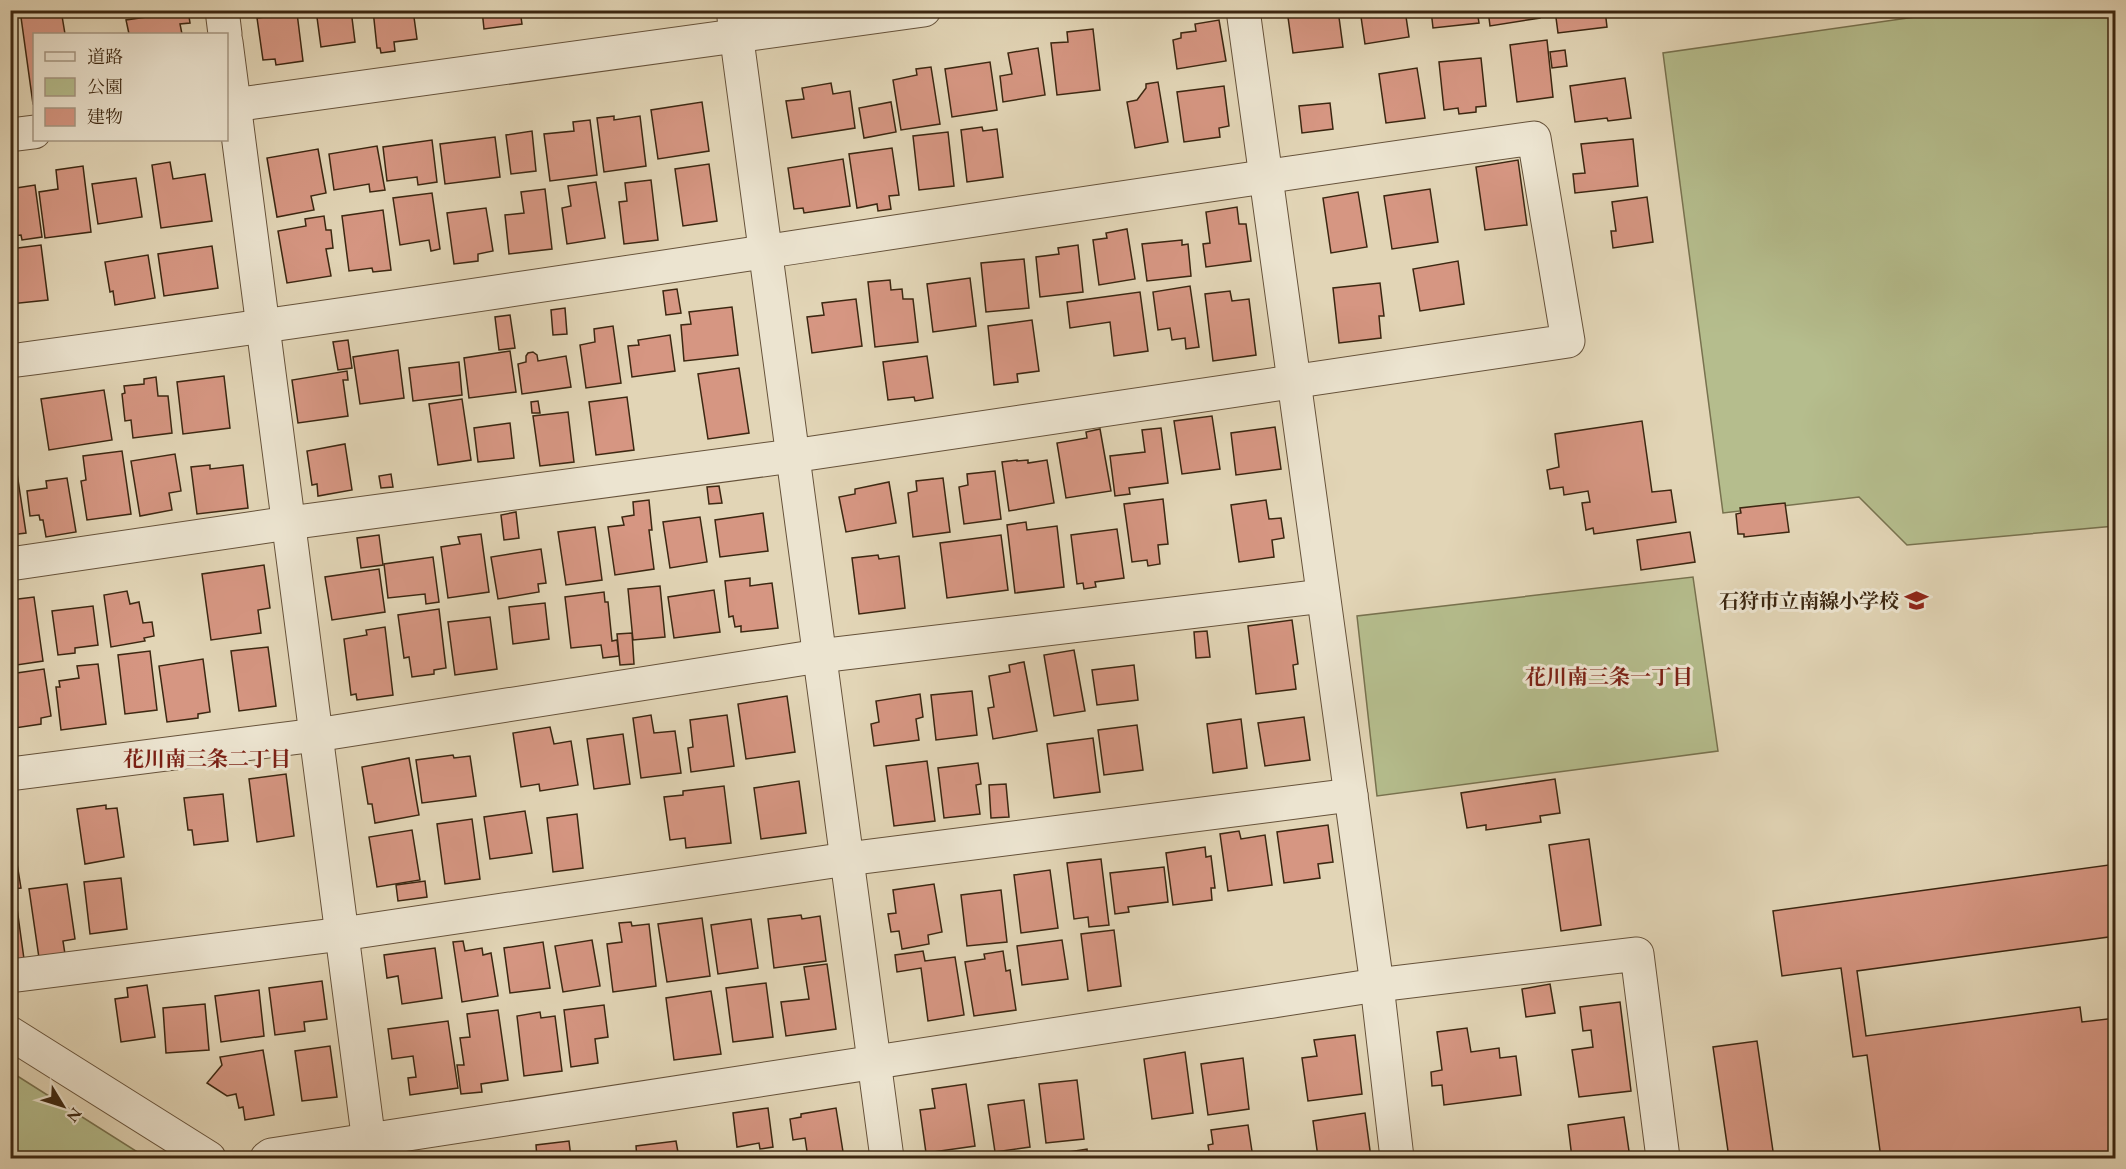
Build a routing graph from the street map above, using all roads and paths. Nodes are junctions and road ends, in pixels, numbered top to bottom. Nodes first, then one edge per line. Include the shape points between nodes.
1 (222, 10) edge
2 (924, 10) edge
3 (1243, 10) edge
4 (734, 23) edge
5 (225, 33) edge
6 (228, 67) edge
7 (231, 105) edge
8 (33, 132) edge
9 (10, 135) edge
10 (1265, 175) junction
11 (765, 253) junction
12 (264, 327) junction
13 (10, 361) edge
14 (1294, 382) junction
15 (792, 456) junction
16 (289, 523) junction
17 (10, 564) edge
18 (1323, 596) junction
19 (819, 656) junction
20 (316, 735) junction
21 (10, 774) edge
22 (1351, 795) junction
23 (847, 859) junction
24 (342, 934) junction
25 (10, 976) edge
26 (1377, 986) junction
27 (10, 1033) edge
28 (874, 1064) junction
29 (370, 1149) edge
30 (209, 1158) edge
31 (267, 1158) edge
32 (887, 1158) edge
33 (1397, 1158) edge
34 (1663, 1158) edge

1 - 5 street
2 - 4 street
3 - 10 street
4 - 7 street
4 - 11 street
6 - 7 street
7 - 12 street
8 - 9 street
10 - 11 street
10 - 14 street
10 - 14 street via 1534,138 1568,341
11 - 12 street
11 - 15 street
12 - 13 street
12 - 16 street
14 - 15 street
14 - 18 street
15 - 16 street
15 - 19 street
16 - 17 street
16 - 20 street
18 - 19 street
18 - 22 street
19 - 20 street
19 - 23 street
20 - 21 street
20 - 24 street
22 - 23 street
22 - 26 street
23 - 24 street
23 - 28 street
24 - 25 street
24 - 29 street
26 - 28 street
26 - 33 street
26 - 34 street via 1637,954
27 - 30 street
28 - 29 street
28 - 32 street
29 - 31 street

